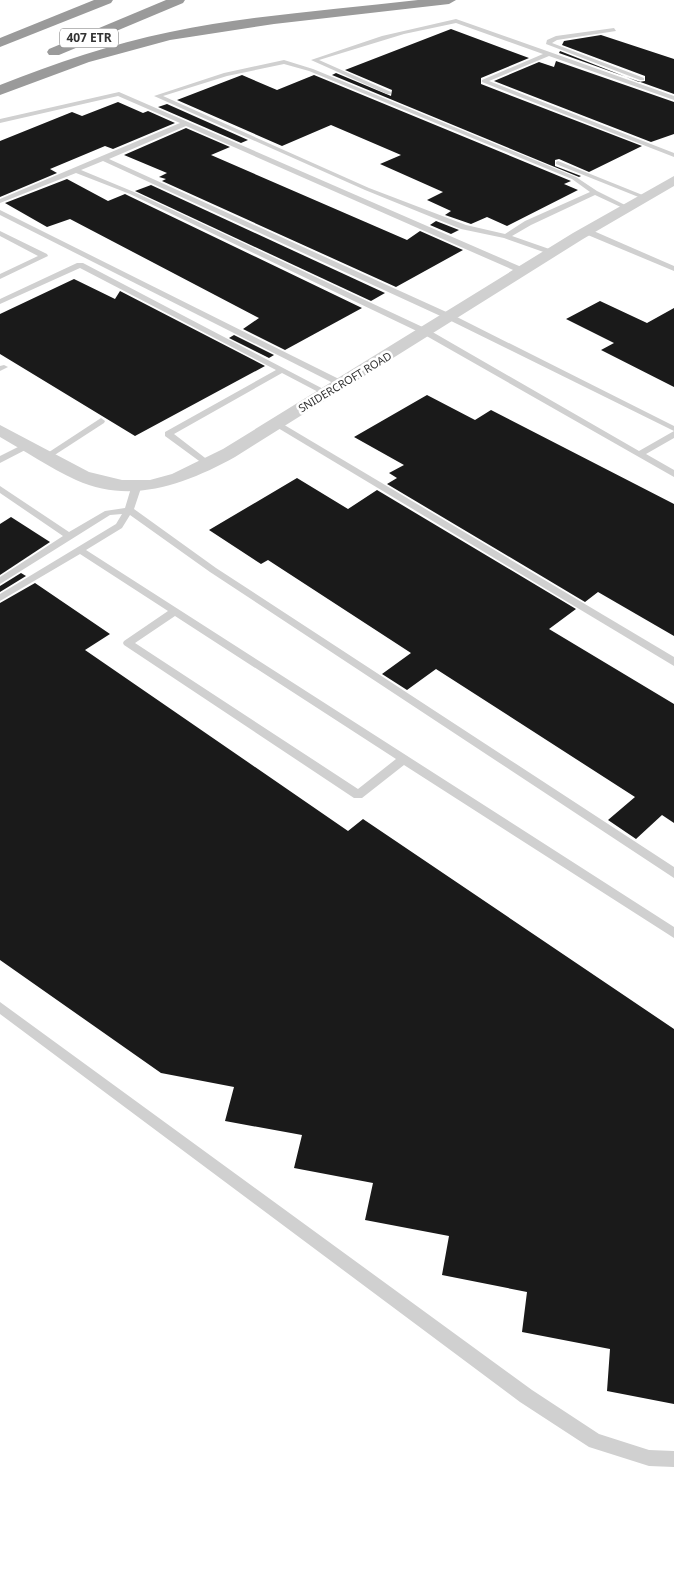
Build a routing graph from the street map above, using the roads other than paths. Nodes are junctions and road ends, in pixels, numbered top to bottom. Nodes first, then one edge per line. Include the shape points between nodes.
1 (74, 0) edge
2 (106, 0) edge
3 (178, 0) edge
4 (449, 0) edge
5 (614, 30) dead end
6 (0, 35) edge
7 (0, 43) edge
8 (548, 54) junction
9 (45, 56) dead end
10 (18, 68) dead end
11 (0, 75) edge
12 (0, 90) edge
13 (674, 90) edge
14 (395, 95) dead end
15 (674, 98) edge
16 (421, 106) dead end
17 (0, 122) edge
18 (186, 123) junction
19 (674, 155) edge
20 (103, 158) junction
21 (76, 170) junction
22 (674, 180) edge
23 (596, 192) junction
24 (643, 198) junction
25 (0, 202) edge
26 (627, 208) junction
27 (0, 212) edge
28 (586, 231) junction
29 (0, 233) edge
30 (506, 236) junction
31 (552, 254) junction
32 (674, 269) edge
33 (523, 272) junction
34 (0, 277) edge
35 (0, 302) edge
36 (450, 317) junction
37 (426, 332) junction
38 (282, 370) junction
39 (342, 384) junction
40 (327, 394) junction
41 (101, 420) dead end
42 (276, 423) junction
43 (674, 429) edge
44 (0, 430) edge
45 (674, 434) edge
46 (28, 445) junction
47 (640, 454) junction
48 (47, 456) junction
49 (0, 460) edge
50 (209, 464) junction
51 (674, 474) edge
52 (136, 488) junction
53 (0, 489) edge
54 (129, 510) junction
55 (68, 536) junction
56 (80, 550) junction
57 (0, 581) edge
58 (0, 598) edge
59 (176, 611) junction
60 (674, 662) edge
61 (404, 759) junction
62 (674, 873) edge
63 (674, 933) edge
64 (0, 1007) edge
65 (674, 1459) edge

1 - 6 highway
2 - 7 highway, 407 ETR
3 - 9 highway, 407 ETR
4 - 12 highway via 249,23 169,36 89,58
5 - 13 lane via 556,38 549,44
8 - 14 lane via 456,21 421,27 314,60
8 - 15 lane
8 - 19 lane via 484,81
10 - 11 highway
16 - 24 lane
17 - 18 lane via 119,94
18 - 20 lane
18 - 33 lane
20 - 21 lane
20 - 36 lane
21 - 25 lane
21 - 37 lane
22 - 24 street, SNIDERCROFT ROAD
23 - 26 lane
23 - 30 lane
23 - 30 lane via 574,178 518,154 284,62 226,74 157,96 368,189 464,227
24 - 26 street, SNIDERCROFT ROAD
26 - 28 street, SNIDERCROFT ROAD
27 - 39 lane
28 - 31 street, SNIDERCROFT ROAD
28 - 32 lane
29 - 34 lane via 44,256
30 - 31 lane
31 - 33 street, SNIDERCROFT ROAD
33 - 36 street, SNIDERCROFT ROAD
35 - 38 lane via 80,265
36 - 37 street, SNIDERCROFT ROAD
36 - 43 lane
37 - 39 street, SNIDERCROFT ROAD
37 - 47 lane
38 - 40 lane
38 - 50 lane via 168,434
39 - 40 street, SNIDERCROFT ROAD
40 - 42 street, SNIDERCROFT ROAD
41 - 48 lane
42 - 50 street, SNIDERCROFT ROAD
42 - 60 lane
44 - 46 street, SNIDERCROFT ROAD
45 - 47 lane
46 - 48 street, SNIDERCROFT ROAD
46 - 49 lane
47 - 51 lane
48 - 52 street, SNIDERCROFT ROAD via 97,482
50 - 52 street, SNIDERCROFT ROAD via 162,483
52 - 54 lane
53 - 55 lane
54 - 55 lane via 108,513
54 - 56 lane via 120,526
54 - 62 lane via 213,570
55 - 57 lane
56 - 58 lane
56 - 59 lane
59 - 61 lane
59 - 61 lane via 128,643 358,795
61 - 63 lane
64 - 65 lane via 526,1396 595,1441 648,1458

